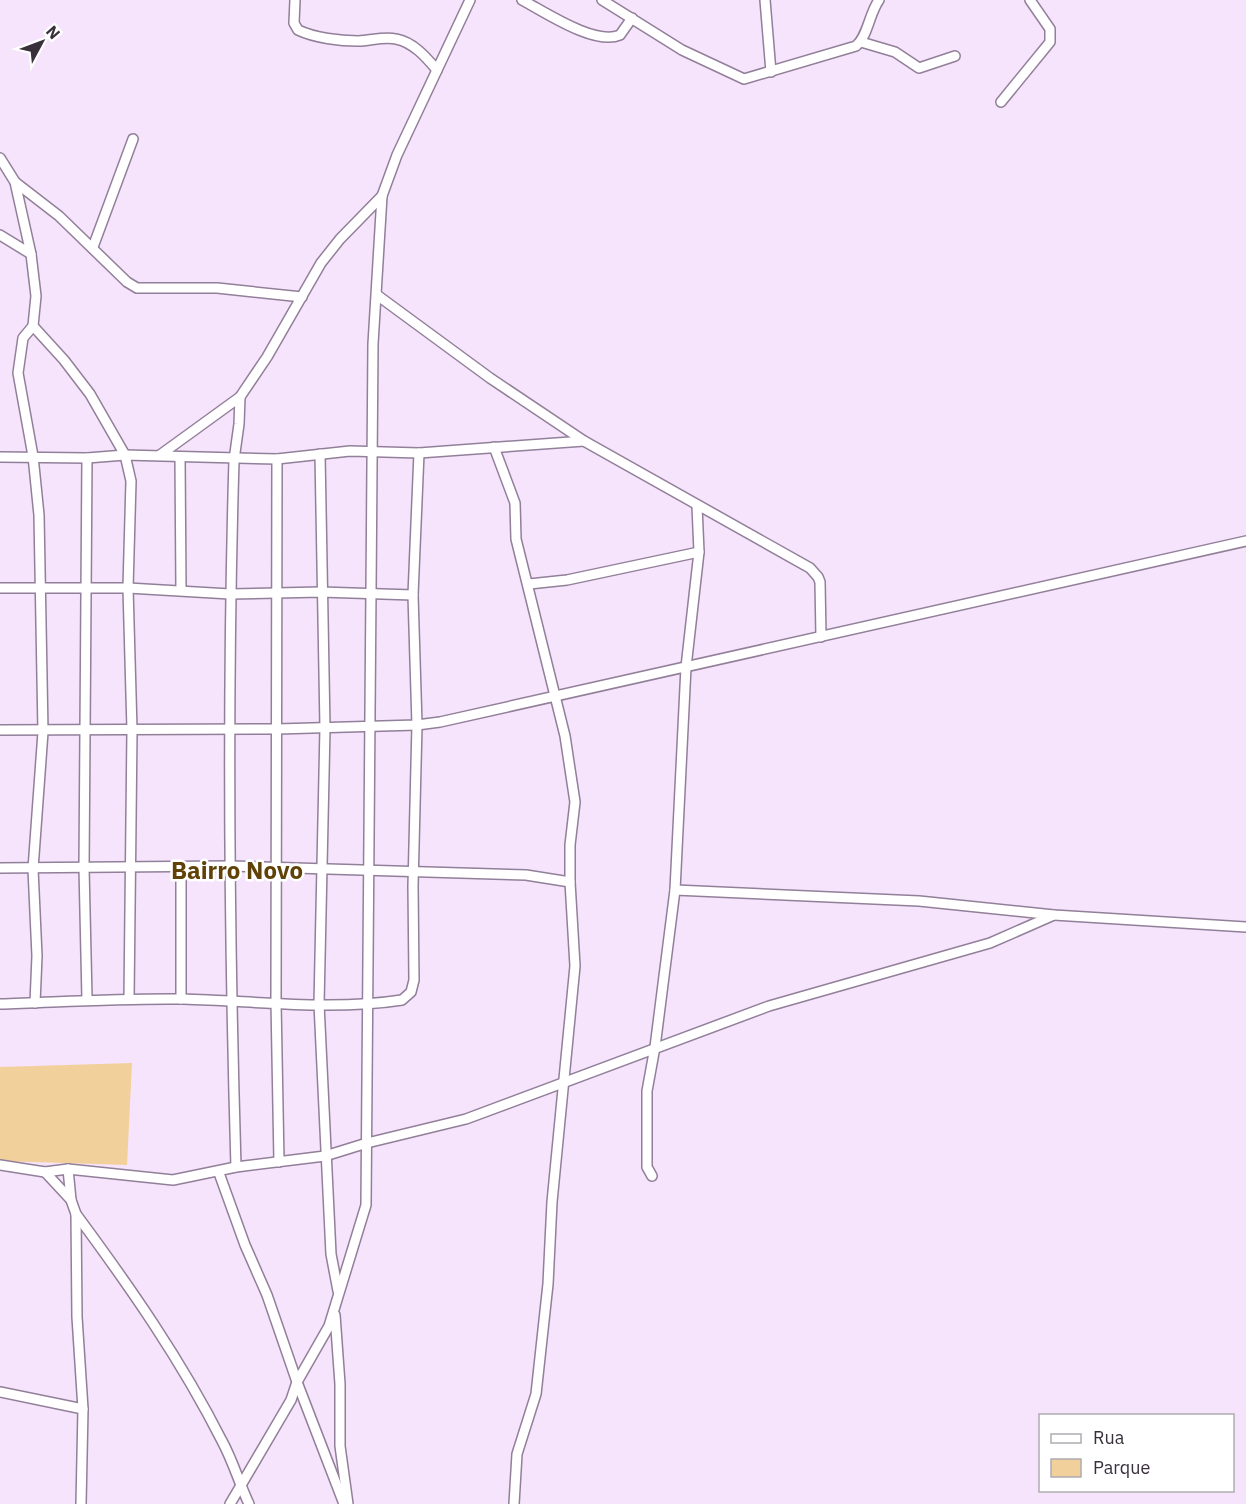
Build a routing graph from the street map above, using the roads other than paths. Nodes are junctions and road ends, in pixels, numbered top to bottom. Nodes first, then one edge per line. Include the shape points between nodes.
1 (294, 0) edge
2 (470, 0) edge
3 (522, 0) edge
4 (602, 0) edge
5 (765, 0) edge
6 (879, 0) edge
7 (1030, 0) edge
8 (632, 18) junction
9 (861, 42) junction
10 (955, 56) dead end
11 (437, 70) junction
12 (771, 72) junction
13 (1001, 102) dead end
14 (133, 139) dead end
15 (0, 158) edge
16 (15, 182) junction
17 (382, 196) junction
18 (0, 235) edge
19 (93, 247) junction
20 (31, 254) junction
21 (377, 295) junction
22 (302, 297) junction
23 (33, 326) junction
24 (240, 397) junction
25 (584, 441) junction
26 (495, 447) junction
27 (373, 452) junction
28 (419, 453) junction
29 (320, 454) junction
30 (125, 455) junction
31 (160, 455) junction
32 (33, 456) junction
33 (0, 457) edge
34 (180, 457) junction
35 (87, 458) junction
36 (277, 459) junction
37 (234, 460) junction
38 (697, 506) junction
39 (1246, 541) edge
40 (699, 552) junction
41 (529, 584) junction
42 (0, 588) edge
43 (85, 588) junction
44 (128, 588) junction
45 (39, 590) junction
46 (180, 591) junction
47 (321, 592) junction
48 (275, 593) junction
49 (370, 593) junction
50 (230, 594) junction
51 (413, 595) junction
52 (820, 637) junction
53 (686, 667) junction
54 (554, 695) junction
55 (417, 725) junction
56 (372, 727) junction
57 (325, 728) junction
58 (229, 729) junction
59 (277, 729) junction
60 (0, 730) edge
61 (132, 730) junction
62 (86, 731) junction
63 (43, 732) junction
64 (129, 866) junction
65 (181, 866) junction
66 (231, 866) junction
67 (0, 868) edge
68 (33, 868) junction
69 (84, 868) junction
70 (278, 868) junction
71 (324, 870) junction
72 (369, 872) junction
73 (413, 873) junction
74 (570, 882) junction
75 (675, 890) junction
76 (1054, 915) junction
77 (1246, 927) edge
78 (87, 999) junction
79 (129, 999) junction
80 (181, 999) junction
81 (231, 1001) junction
82 (276, 1002) junction
83 (34, 1003) junction
84 (0, 1004) edge
85 (319, 1004) junction
86 (368, 1005) junction
87 (655, 1047) junction
88 (564, 1084) junction
89 (368, 1143) junction
90 (325, 1156) junction
91 (279, 1162) junction
92 (0, 1165) edge
93 (236, 1167) junction
94 (68, 1169) junction
95 (45, 1172) junction
96 (219, 1173) junction
97 (652, 1176) dead end
98 (71, 1200) junction
99 (76, 1214) junction
100 (338, 1291) junction
101 (335, 1310) junction
102 (297, 1382) junction
103 (0, 1392) edge
104 (83, 1409) junction
105 (239, 1484) junction
106 (81, 1504) edge
107 (230, 1504) edge
108 (249, 1504) edge
109 (344, 1504) edge
110 (348, 1504) edge
111 (514, 1504) edge

1 - 11 street via 294,23 298,30 357,41 395,38 423,54
2 - 11 street
3 - 8 street via 597,36 615,38
4 - 8 street
5 - 12 street
6 - 9 street
7 - 13 street via 1047,22 1050,42
8 - 12 street via 682,50 735,76 744,79
9 - 10 street via 895,52 918,68
9 - 12 street via 851,49
11 - 17 street
14 - 19 street
15 - 16 street
16 - 19 street
16 - 20 street
17 - 21 street
17 - 22 street via 340,238
18 - 20 street
19 - 22 street via 137,288 217,288
20 - 23 street via 36,296
21 - 25 street
21 - 27 street
22 - 24 street
23 - 30 street via 79,378
23 - 32 street via 23,338 18,373
24 - 31 street
24 - 37 street
25 - 26 street
25 - 38 street
26 - 28 street
26 - 41 street via 515,503 516,539
27 - 28 street
27 - 29 street
27 - 49 street
28 - 51 street
29 - 36 street
29 - 47 street
30 - 31 street
30 - 35 street
30 - 44 street via 131,481
31 - 34 street
32 - 33 street
32 - 35 street
32 - 45 street via 39,515
34 - 37 street
34 - 46 street
35 - 43 street
36 - 37 street
36 - 48 street
37 - 50 street
38 - 40 street
38 - 52 street via 815,572 820,582
39 - 52 street
40 - 41 street via 567,580
40 - 53 street
41 - 54 street
42 - 45 street
43 - 44 street
43 - 45 street
43 - 62 street
44 - 46 street
44 - 61 street
45 - 63 street
46 - 50 street
47 - 48 street
47 - 49 street
47 - 57 street
48 - 50 street
48 - 59 street
49 - 51 street
49 - 56 street
50 - 58 street
51 - 55 street
52 - 53 street
53 - 54 street
53 - 75 street
54 - 55 street
54 - 74 street via 575,802
55 - 56 street
55 - 73 street
56 - 57 street
56 - 72 street
57 - 59 street
57 - 71 street
58 - 59 street
58 - 61 street
58 - 66 street
59 - 70 street
60 - 63 street
61 - 62 street
61 - 64 street
62 - 63 street
62 - 69 street
63 - 68 street
64 - 65 street
64 - 69 street
64 - 79 street
65 - 66 street
65 - 80 street
66 - 70 street
66 - 81 street
67 - 68 street
68 - 69 street
68 - 83 street via 37,956
69 - 78 street
70 - 71 street
70 - 82 street
71 - 72 street
71 - 85 street
72 - 73 street
72 - 86 street
73 - 74 street via 526,875
73 - 86 street via 411,992 402,1000
74 - 88 street via 575,966
75 - 76 street via 919,901
75 - 87 street
76 - 77 street
76 - 87 street via 990,943 769,1006
78 - 79 street
78 - 83 street
79 - 80 street
80 - 81 street
81 - 82 street
81 - 93 street
82 - 85 street
82 - 91 street
83 - 84 street
85 - 86 street
85 - 90 street
86 - 89 street
87 - 88 street
87 - 97 street via 647,1091 647,1167
88 - 89 street via 466,1119
88 - 111 street via 542,1344 536,1394 517,1454
89 - 90 street
89 - 100 street via 366,1205
90 - 91 street
90 - 100 street via 331,1254
91 - 93 street
92 - 95 street
93 - 96 street
94 - 95 street
94 - 96 street via 173,1180
94 - 98 street
95 - 98 street
96 - 102 street
98 - 99 street
99 - 104 street
99 - 105 street via 175,1354 224,1443
100 - 101 street
101 - 102 street
101 - 110 street via 340,1446
102 - 105 street via 263,1450
102 - 109 street
103 - 104 street
104 - 106 street
105 - 107 street
105 - 108 street

